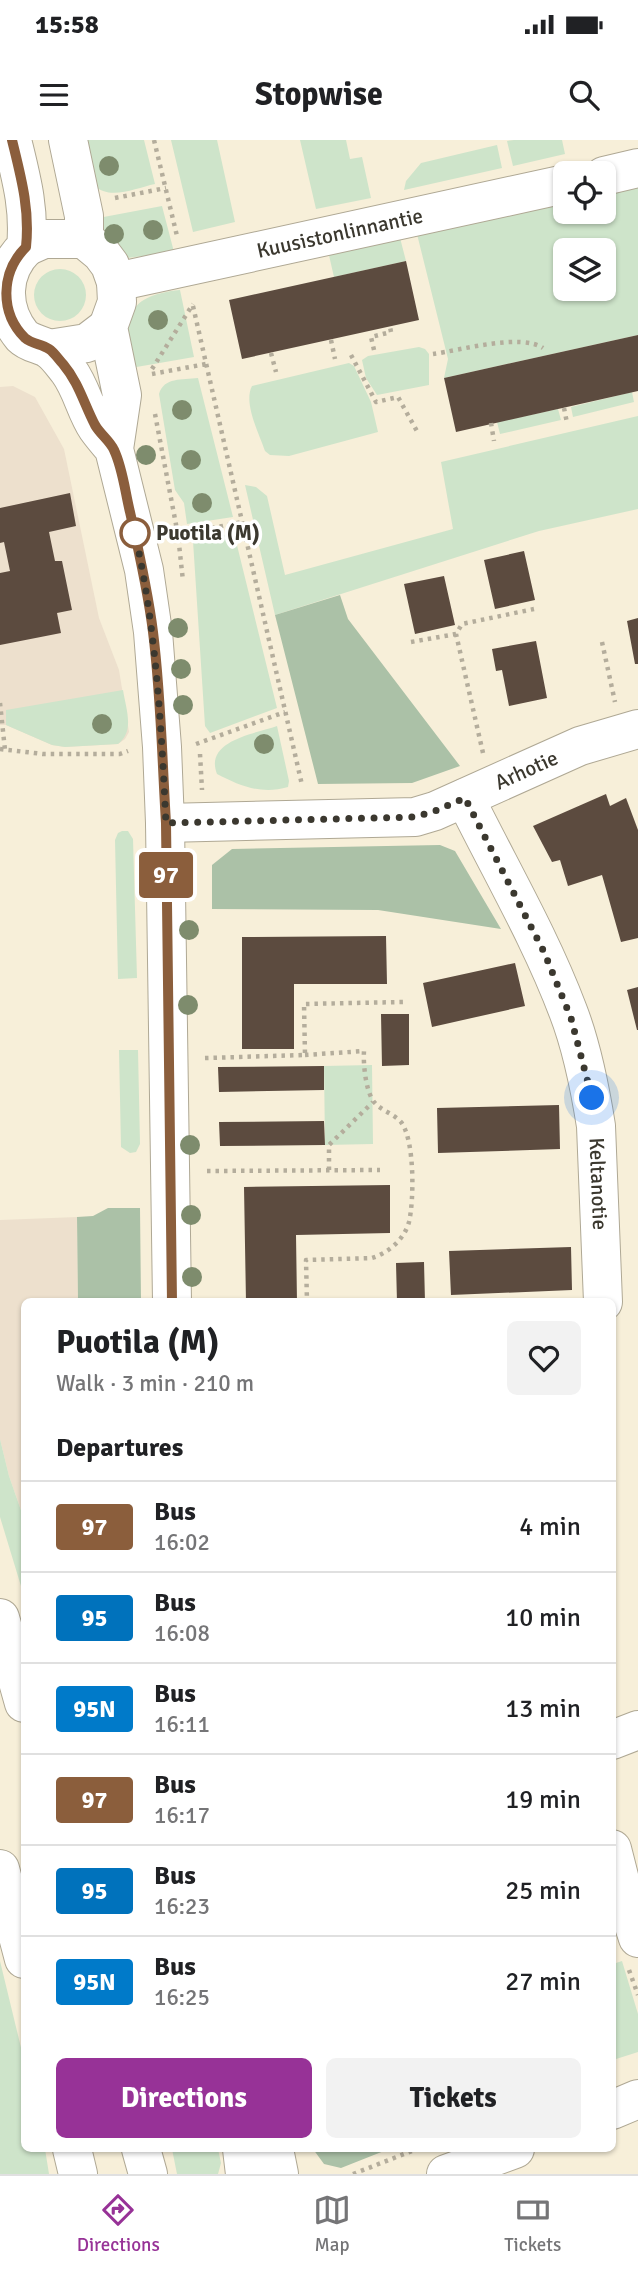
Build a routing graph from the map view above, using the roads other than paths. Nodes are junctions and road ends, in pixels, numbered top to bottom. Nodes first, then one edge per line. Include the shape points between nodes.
1 (12, 140) edge
2 (68, 140) edge
3 (638, 168) edge
4 (616, 173) edge
5 (553, 187) edge
6 (83, 239) junction
7 (26, 247) junction
8 (116, 282) junction
9 (1, 292) edge
10 (108, 327) junction
11 (24, 345) edge
12 (114, 449) junction
13 (628, 721) edge
14 (465, 798) junction
15 (166, 823) junction
16 (172, 1298) edge
17 (603, 1298) edge
18 (0, 1618) edge
19 (21, 1692) edge
20 (638, 1730) edge
21 (616, 1738) edge
22 (616, 1865) edge
23 (0, 1869) edge
24 (638, 1938) edge
25 (21, 1948) edge
26 (73, 2152) edge
27 (142, 2152) edge
28 (242, 2152) edge
29 (275, 2152) edge
30 (507, 2152) edge
31 (78, 2174) edge
32 (148, 2174) edge
33 (245, 2174) edge
34 (279, 2174) edge
35 (446, 2174) edge

1 - 7 street via 27,203
2 - 6 street via 84,216
3 - 4 street
5 - 8 street, Kuusistonlinnantie
6 - 7 street via 44,239
6 - 8 street via 110,265
7 - 9 street via 5,273
8 - 10 street via 117,302
9 - 11 street via 4,308
10 - 11 street via 87,344
10 - 12 street via 122,395
11 - 12 street via 80,388 96,426
12 - 15 street via 144,570 153,632
13 - 14 street, Arhotie
14 - 15 street, Arhotie via 415,817
14 - 17 street, Keltanotie via 544,952 571,1018 596,1126
15 - 16 street
18 - 19 street
20 - 21 street
22 - 24 street
23 - 25 street
26 - 31 street
27 - 32 street
28 - 33 street
29 - 34 street
30 - 35 street

